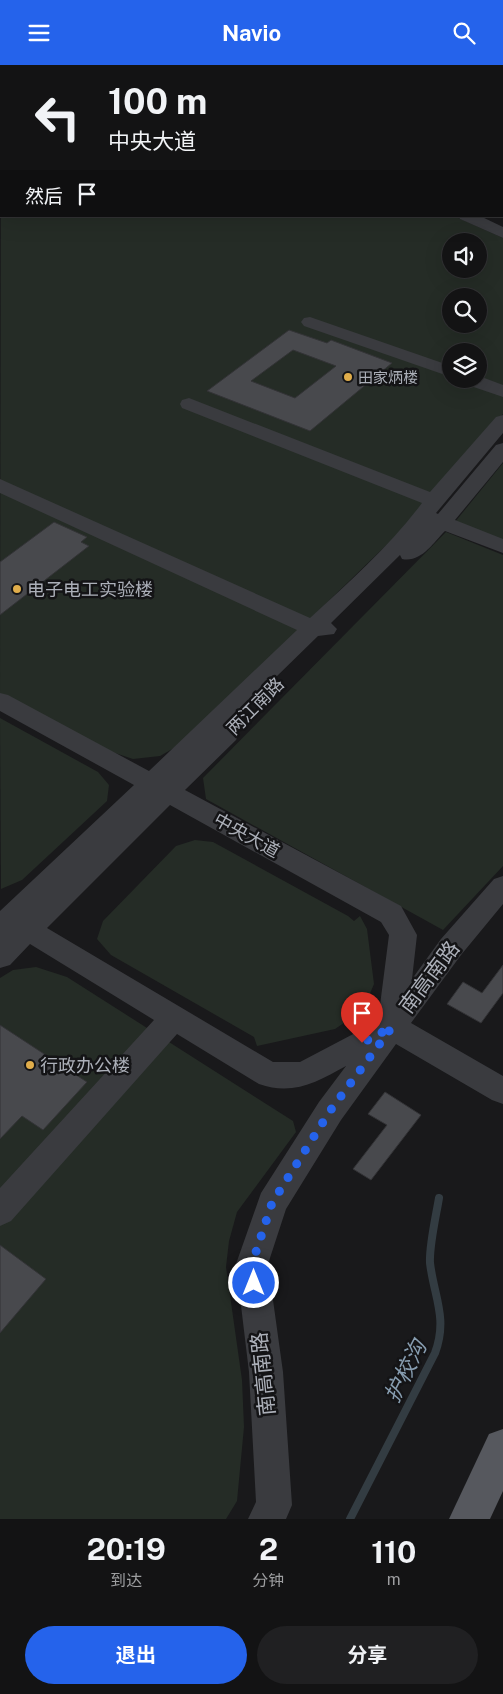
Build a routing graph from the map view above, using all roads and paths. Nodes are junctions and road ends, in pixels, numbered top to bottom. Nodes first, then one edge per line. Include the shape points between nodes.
1 (468, 217) edge
2 (491, 217) edge
3 (503, 222) edge
4 (503, 233) edge
5 (310, 322) dead end
6 (442, 369) edge
7 (487, 385) edge
8 (503, 391) edge
9 (189, 404) dead end
10 (500, 436) edge
11 (0, 485) edge
12 (433, 513) junction
13 (503, 546) edge
14 (322, 629) junction
15 (0, 701) edge
16 (160, 787) junction
17 (503, 886) edge
18 (10, 922) edge
19 (0, 957) edge
20 (174, 1017) junction
21 (392, 1027) junction
22 (503, 1091) edge
23 (0, 1211) edge
24 (503, 1447) edge
25 (266, 1519) edge
26 (469, 1519) edge

1 - 4 street
2 - 3 street
5 - 6 street
7 - 8 street
9 - 12 street
10 - 12 street
11 - 14 street
12 - 13 street
12 - 14 street, 两江南路
12 - 14 street, 两江南路 via 383,561
14 - 16 street, 两江南路
15 - 16 street, 中央大道
16 - 18 street, 两江南路
16 - 21 street, 中央大道 via 391,914 403,935
17 - 21 street, 南高南路 via 451,947
18 - 19 street, 两江南路
18 - 20 street
20 - 21 street via 269,1075 303,1075
20 - 23 street
21 - 22 street
21 - 25 street, 南高南路 via 330,1111 272,1203 252,1264 266,1372 274,1505
24 - 26 main road

